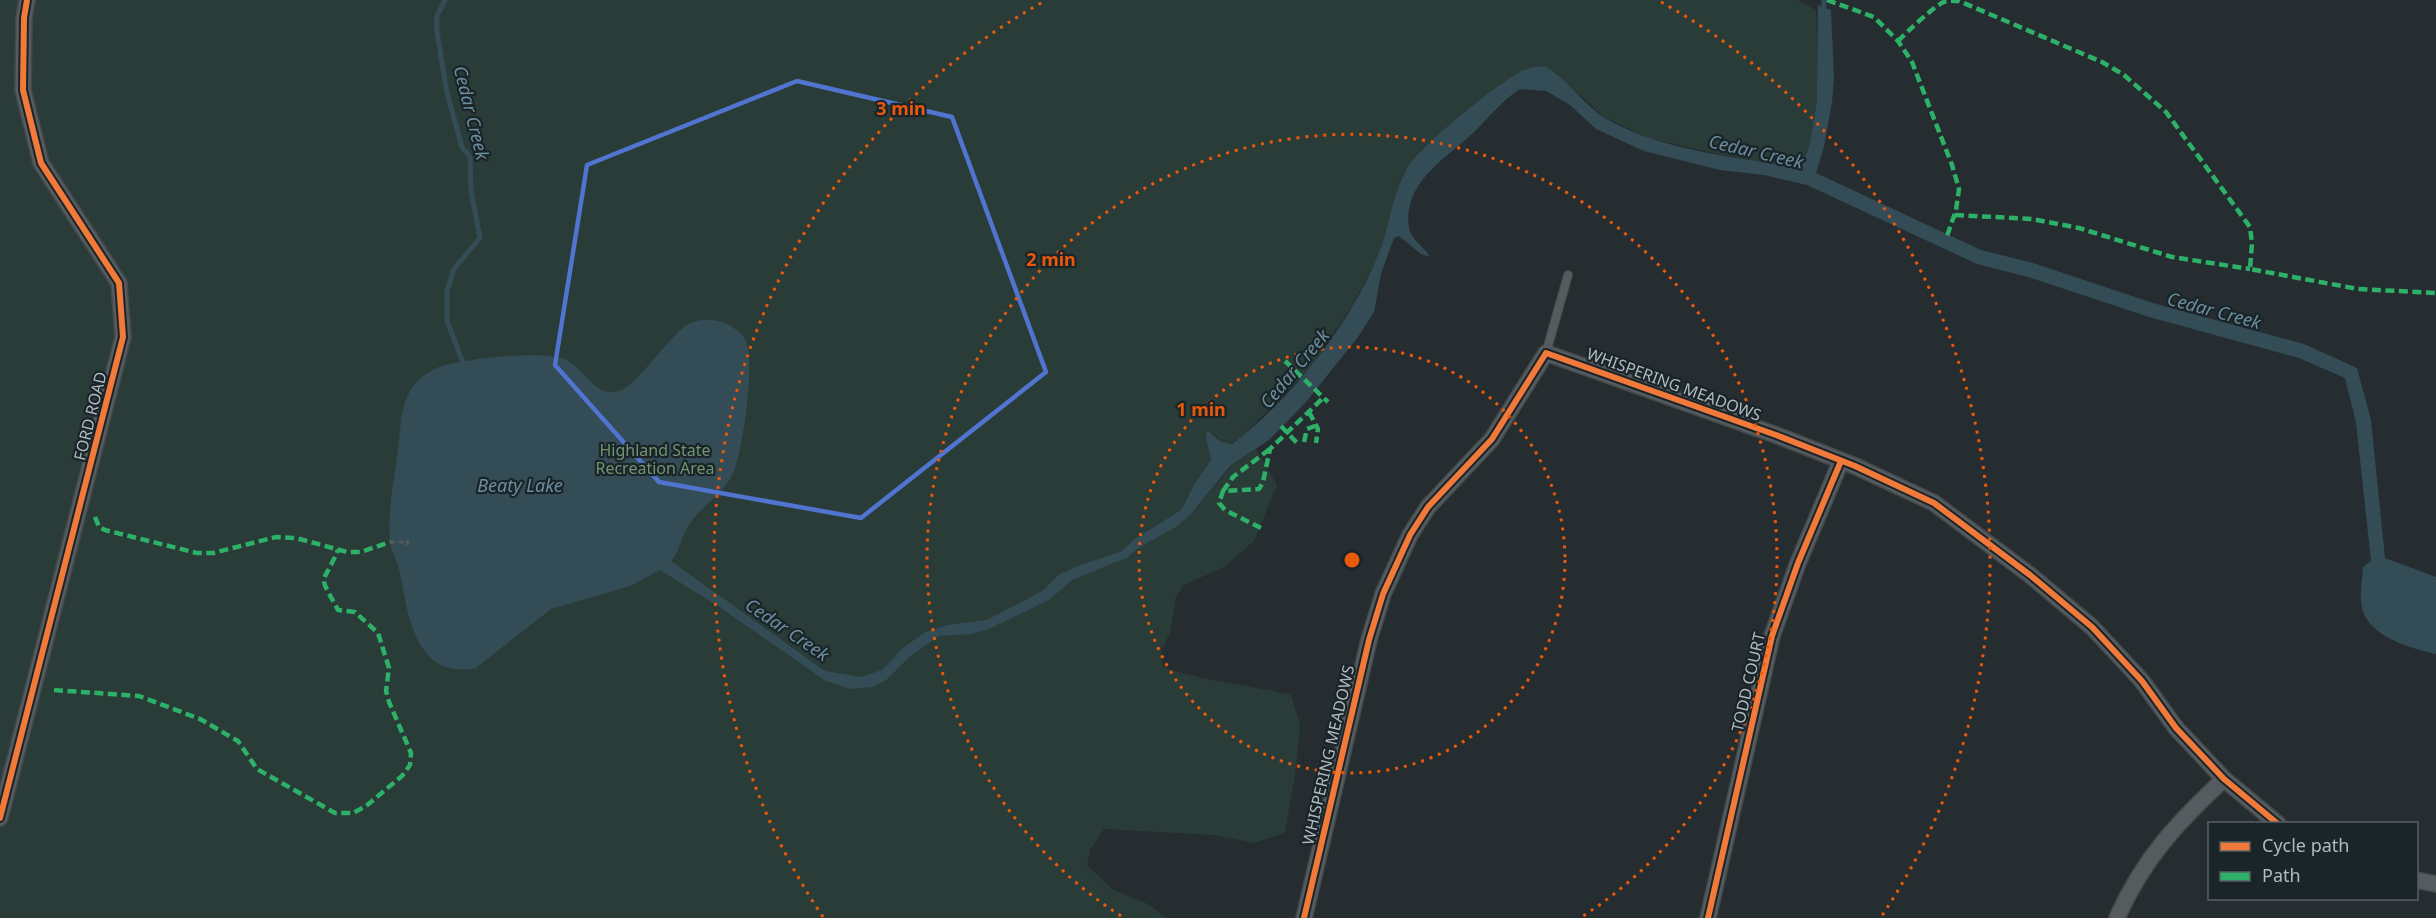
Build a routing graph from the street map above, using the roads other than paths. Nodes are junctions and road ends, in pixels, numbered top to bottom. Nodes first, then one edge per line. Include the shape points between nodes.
1 (27, 0) edge
2 (1568, 275) dead end
3 (1546, 352) junction
4 (1841, 461) junction
5 (2224, 779) junction
6 (0, 818) edge
7 (2276, 822) edge
8 (2418, 880) edge
9 (2436, 884) edge
10 (1304, 918) edge
11 (1708, 918) edge
12 (2117, 918) edge

1 - 6 street, FORD ROAD via 23,90 41,163 119,283 123,337
2 - 3 lane
3 - 4 street, WHISPERING MEADOWS
3 - 10 street, WHISPERING MEADOWS via 1492,439 1428,507 1410,535 1383,594
4 - 5 street, WHISPERING MEADOWS via 1934,503 2030,575 2092,627
4 - 11 street, TODD COURT via 1772,636
5 - 7 street, WHISPERING MEADOWS
5 - 12 street via 2152,854 2131,886
8 - 9 street

